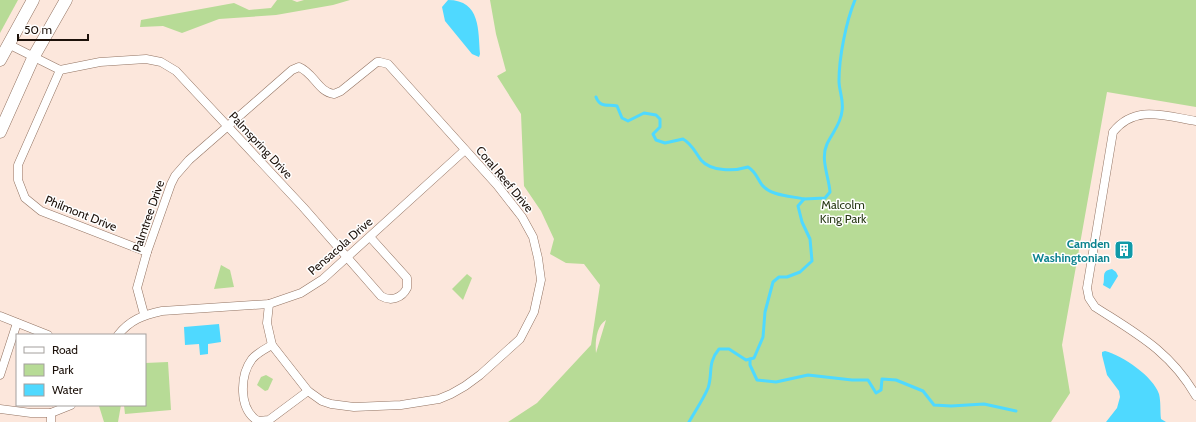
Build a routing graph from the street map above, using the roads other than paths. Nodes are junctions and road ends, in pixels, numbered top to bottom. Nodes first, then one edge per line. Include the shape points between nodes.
1 (33, 0) edge
2 (66, 0) edge
3 (8, 44) junction
4 (34, 56) junction
5 (0, 60) edge
6 (380, 62) joint
7 (60, 70) junction
8 (1196, 122) edge
9 (227, 127) junction
10 (0, 132) edge
11 (465, 150) junction
12 (370, 237) junction
13 (147, 252) junction
14 (347, 257) junction
15 (269, 304) junction
16 (144, 314) junction
17 (0, 316) edge
18 (17, 323) junction
19 (45, 334) edge
20 (119, 334) edge
21 (272, 345) junction
22 (0, 375) edge
23 (1194, 385) edge
24 (308, 391) junction
25 (1196, 396) edge
26 (68, 406) edge
27 (0, 409) edge
28 (51, 413) junction
29 (51, 422) edge

1 - 3 main road
2 - 4 main road
3 - 4 street
3 - 5 main road
4 - 7 street
4 - 10 main road
6 - 9 street, Palmtree Drive via 374,64 342,91 334,94 322,89 306,71 296,68
6 - 11 street, Coral Reef Drive via 388,64
7 - 9 street, Palmspring Drive via 132,59 161,62 188,82
7 - 13 street, Philmont Drive via 18,165 18,180 26,198 42,211
8 - 23 street via 1141,114 1126,119 1113,132 1087,288 1089,298 1095,307 1160,350
9 - 13 street, Palmtree Drive via 189,160 175,176
9 - 14 street, Palmspring Drive
11 - 12 street, Pensacola Drive
11 - 24 street, Coral Reef Drive via 522,217 533,237 541,280 534,312 520,339 466,386 439,399 401,405 354,407 330,404
12 - 14 street, Pensacola Drive
12 - 14 street, Palmspring Drive via 404,274 408,284 405,292 395,299 385,298
13 - 16 street, Palmtree Drive via 137,288
14 - 15 street, Pensacola Drive via 323,279 301,293
15 - 16 street, Pensacola Drive
15 - 21 street, Coral Reef Drive via 267,324
16 - 20 street, Pensacola Drive via 133,320
17 - 18 street
18 - 19 street
18 - 22 street
21 - 24 street, Coral Reef Drive
21 - 24 street via 253,358 244,373 244,401 250,414 258,421 269,420
23 - 25 street
26 - 28 street
27 - 28 street
28 - 29 street

